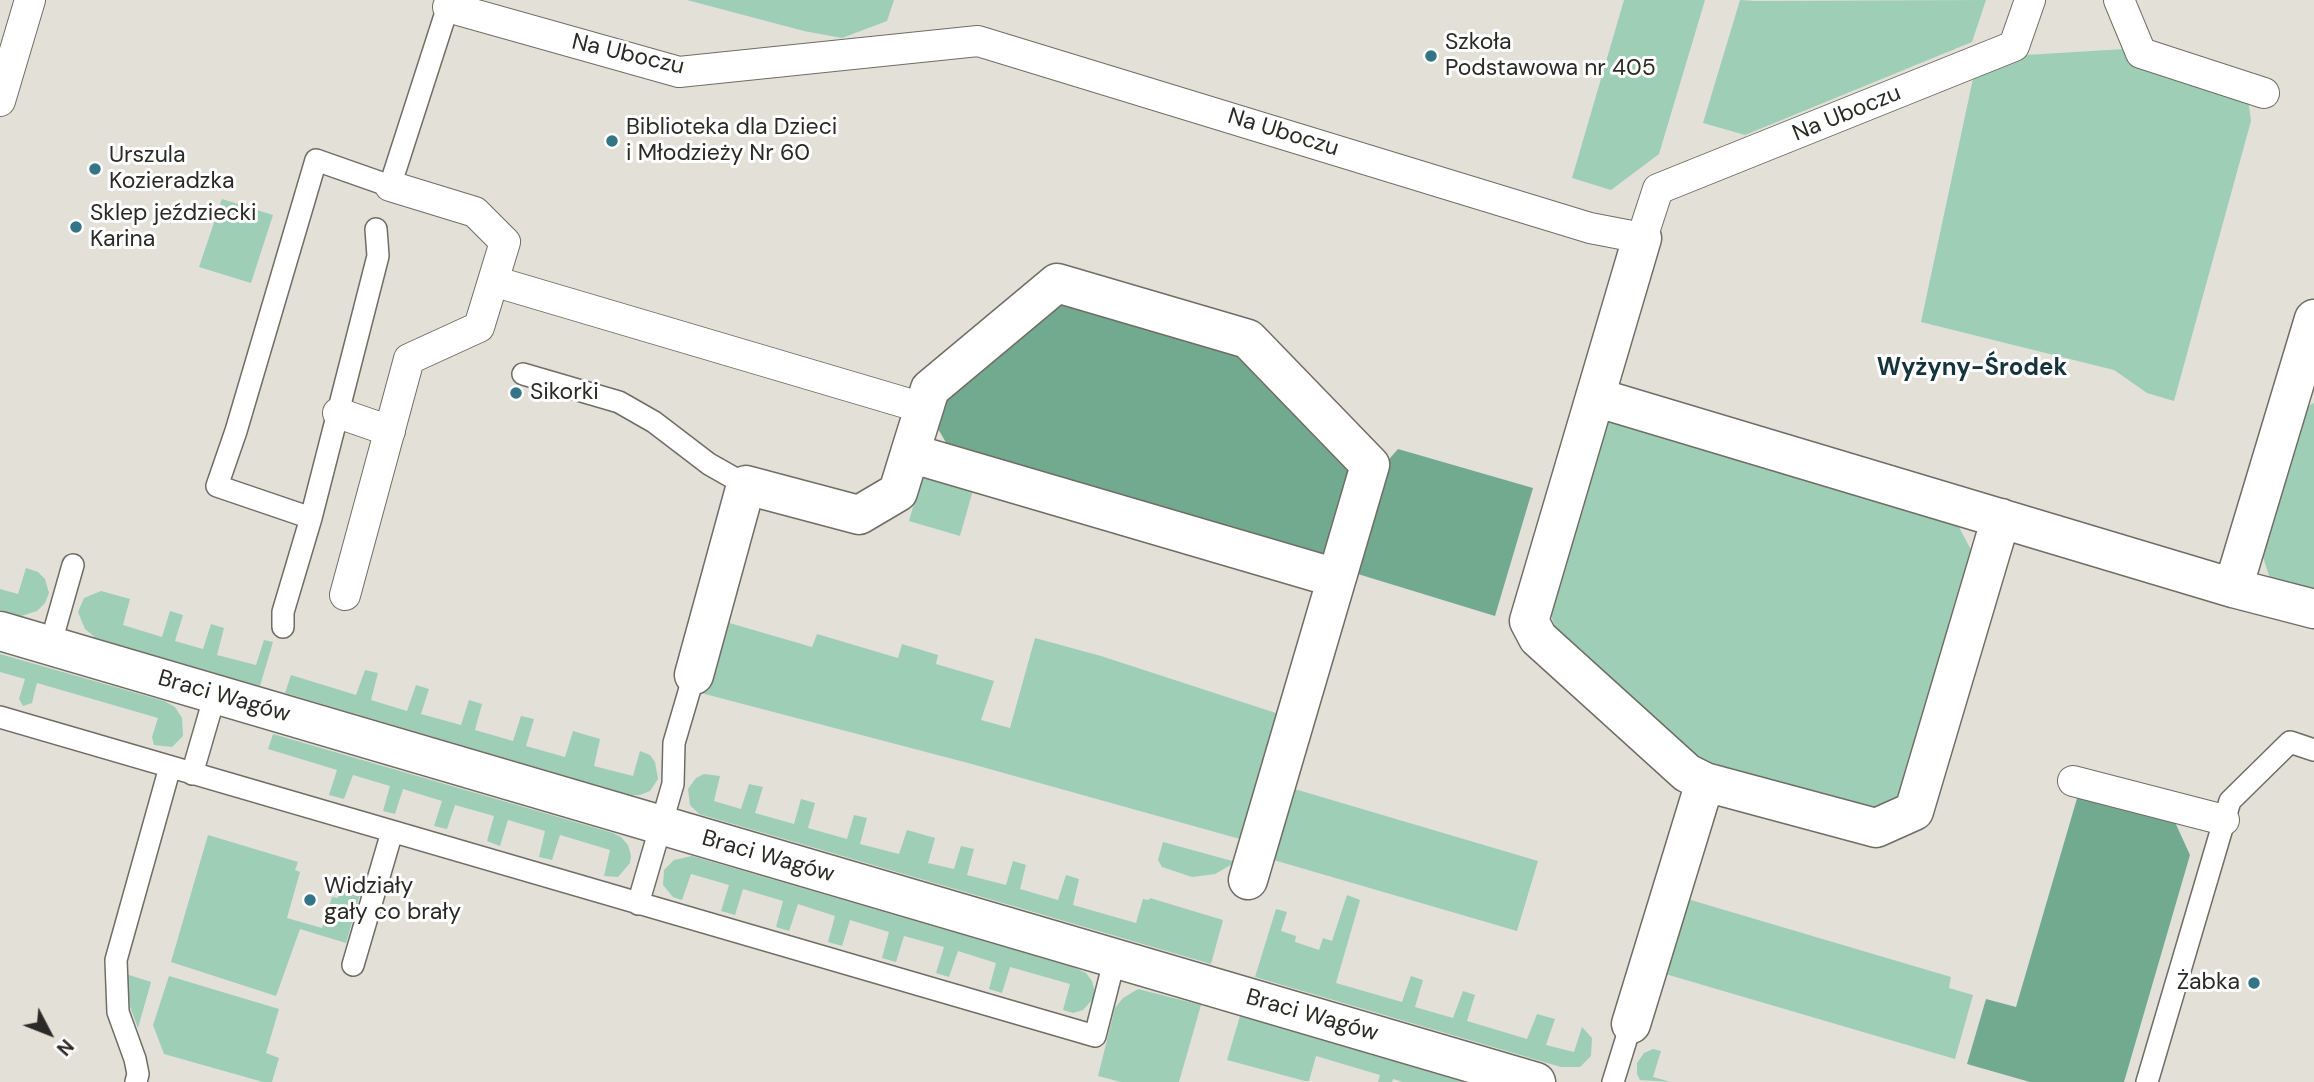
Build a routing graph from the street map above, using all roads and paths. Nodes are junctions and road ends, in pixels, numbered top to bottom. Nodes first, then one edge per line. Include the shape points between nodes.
1 (30, 0) edge
2 (2030, 0) edge
3 (2119, 0) edge
4 (449, 4) edge
5 (2264, 93) dead end
6 (0, 100) edge
7 (390, 186) junction
8 (376, 229) dead end
9 (1642, 237) junction
10 (493, 281) junction
11 (2314, 319) edge
12 (2307, 372) edge
13 (523, 374) dead end
14 (1595, 397) junction
15 (923, 408) junction
16 (338, 413) junction
17 (390, 431) junction
18 (910, 453) junction
19 (746, 485) junction
20 (311, 518) junction
21 (2001, 518) junction
22 (73, 565) dead end
23 (1336, 578) junction
24 (2233, 588) junction
25 (345, 595) dead end
26 (2314, 610) edge
27 (283, 627) dead end
28 (0, 631) edge
29 (50, 646) junction
30 (694, 675) joint
31 (215, 695) junction
32 (0, 717) edge
33 (2314, 750) edge
34 (170, 767) junction
35 (192, 774) junction
36 (2073, 780) dead end
37 (1705, 782) junction
38 (2224, 820) junction
39 (660, 825) junction
40 (392, 832) junction
41 (1248, 880) dead end
42 (638, 904) junction
43 (1115, 958) junction
44 (352, 965) dead end
45 (1631, 1024) joint
46 (136, 1082) edge
47 (1536, 1082) edge
48 (1613, 1082) edge
49 (2147, 1082) edge

1 - 6 street
2 - 9 street, Na Uboczu via 2014,46 1658,189
3 - 5 street via 2141,53
4 - 7 lane
4 - 9 street, Na Uboczu via 679,72 978,41 1590,228
7 - 10 street via 475,212 505,242
7 - 20 lane via 316,160 217,486
8 - 16 lane via 379,256
9 - 14 street
10 - 15 street
10 - 17 street via 479,327 409,359
11 - 12 street
12 - 24 street
13 - 19 lane via 620,402
14 - 21 street
14 - 37 street via 1529,621 1538,638 1687,773
15 - 18 street
15 - 23 street via 930,389 1056,283 1248,338 1370,465
16 - 17 street
16 - 20 lane
17 - 25 street
18 - 19 street via 898,492 859,514
18 - 23 street
19 - 30 street
20 - 27 lane
21 - 24 street
21 - 37 street via 1914,811 1876,828
22 - 29 lane
23 - 41 street
24 - 26 street
28 - 29 street, Braci Wagów
29 - 31 street, Braci Wagów
30 - 39 lane via 674,743 673,783
31 - 35 lane
31 - 39 street, Braci Wagów
32 - 34 lane
33 - 38 lane via 2290,742 2230,801
34 - 35 lane
34 - 46 lane via 116,960 118,1012 135,1059
35 - 40 lane
36 - 38 street
37 - 45 street
38 - 49 lane
39 - 42 lane
39 - 43 street, Braci Wagów
40 - 42 lane
40 - 44 lane
42 - 43 lane via 1095,1036
43 - 47 street, Braci Wagów
45 - 48 lane

